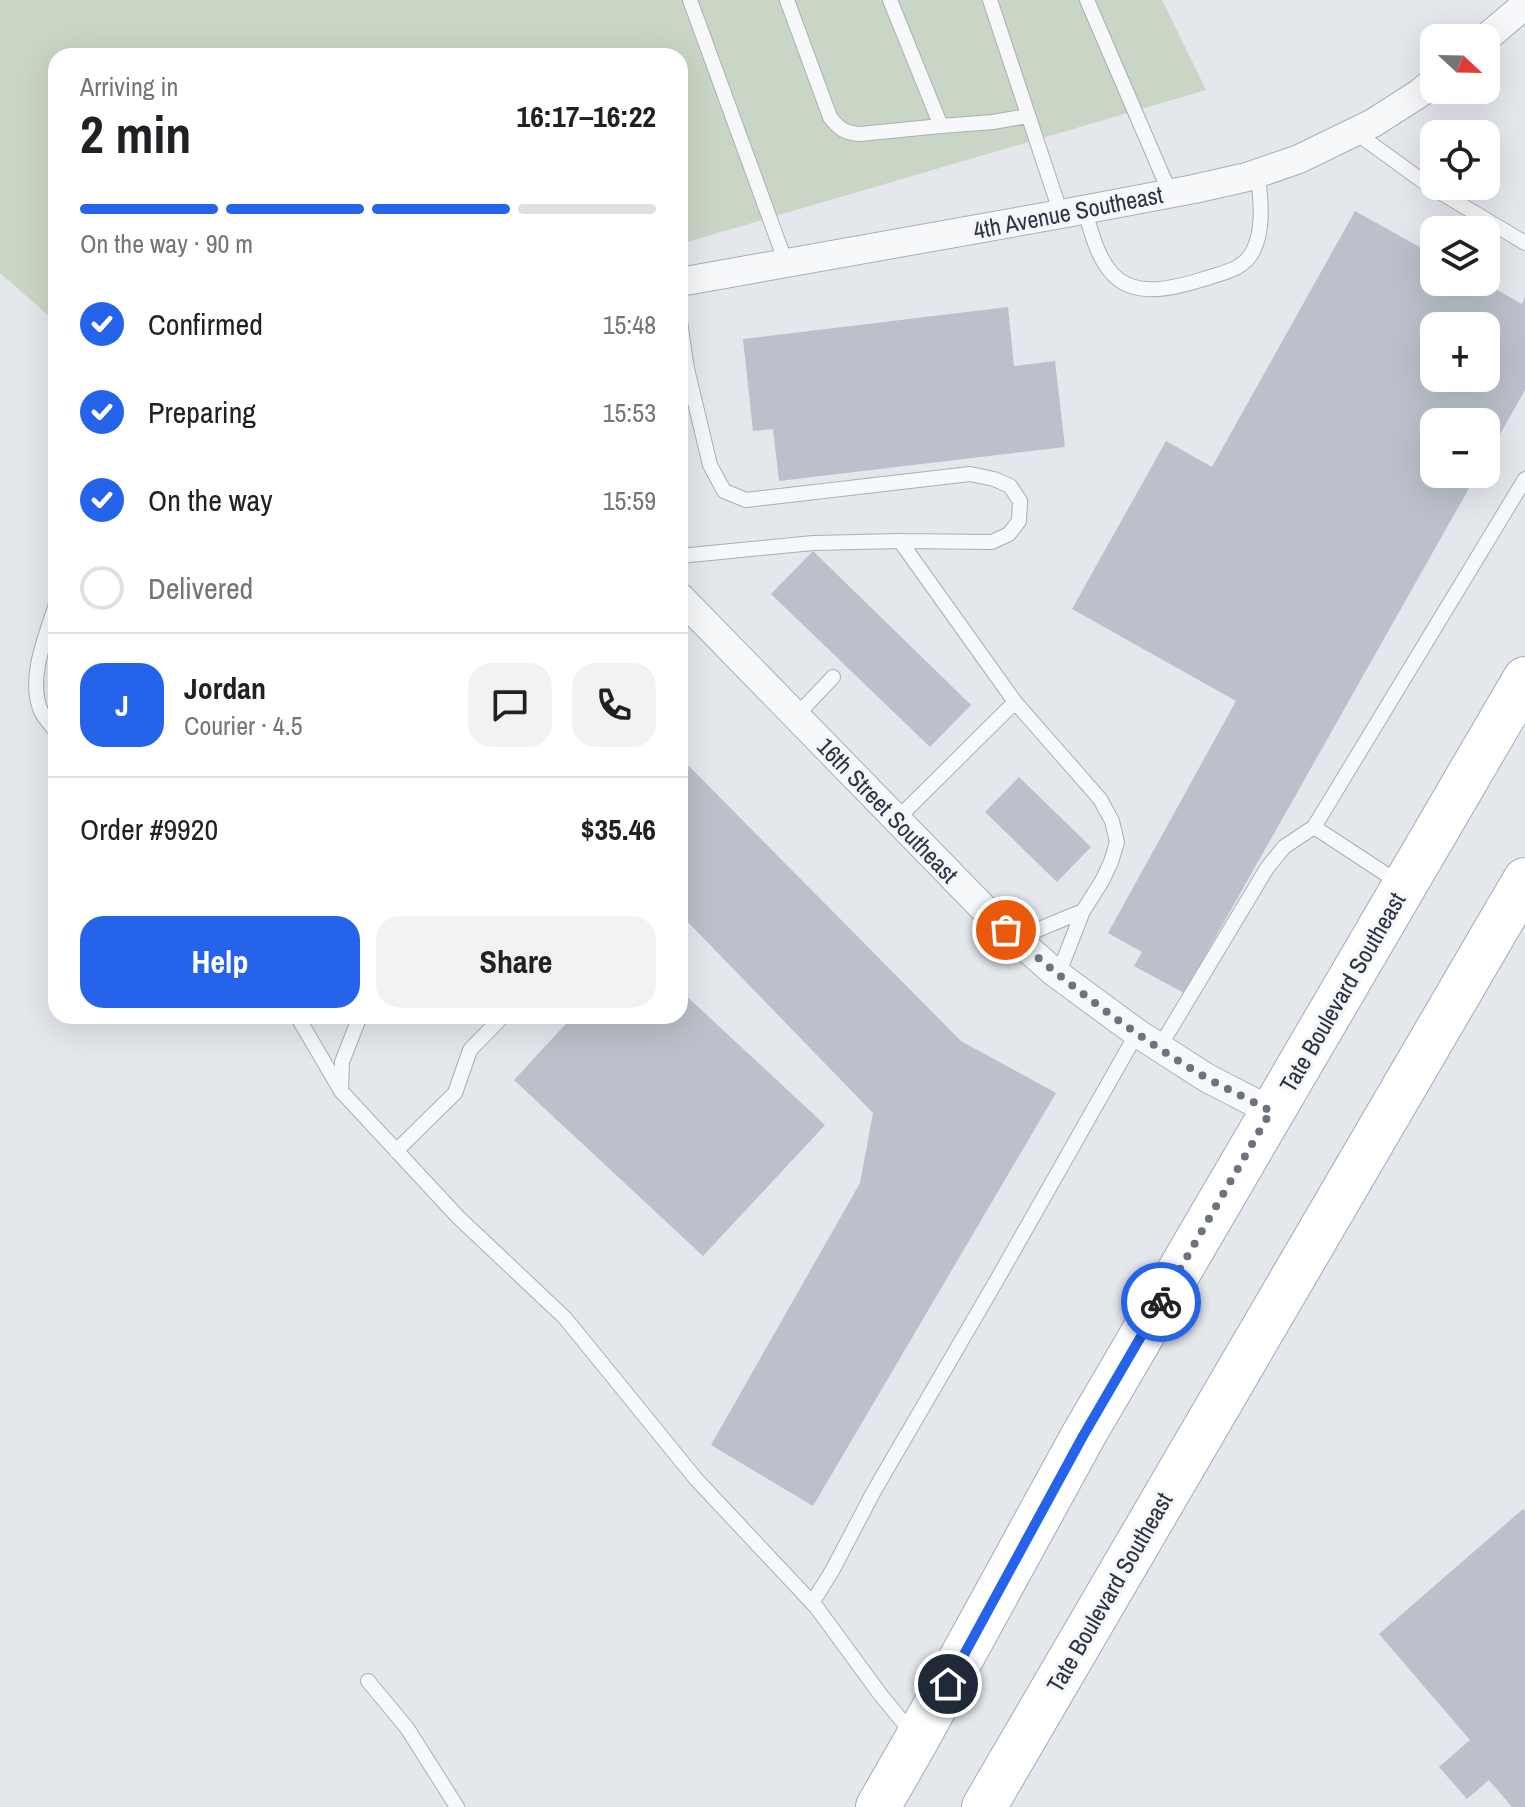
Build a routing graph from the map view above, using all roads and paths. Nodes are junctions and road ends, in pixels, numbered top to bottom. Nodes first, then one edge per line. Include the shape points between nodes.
1 (690, 0) edge
2 (787, 0) edge
3 (890, 0) edge
4 (990, 0) edge
5 (1087, 0) edge
6 (1525, 5) edge
7 (1500, 26) edge
8 (1420, 93) edge
9 (1028, 116) junction
10 (941, 126) junction
11 (1355, 132) junction
12 (1258, 173) junction
13 (1170, 193) junction
14 (1072, 212) junction
15 (1525, 243) edge
16 (786, 263) junction
17 (688, 281) edge
18 (688, 373) edge
19 (1525, 479) edge
20 (900, 541) junction
21 (688, 555) edge
22 (688, 605) edge
23 (48, 629) edge
24 (833, 677) dead end
25 (1525, 679) edge
26 (1015, 702) junction
27 (796, 716) junction
28 (48, 721) edge
29 (897, 819) junction
30 (1314, 827) junction
31 (1525, 880) edge
32 (1404, 886) junction
33 (1083, 911) junction
34 (1020, 942) junction
35 (1058, 975) junction
36 (302, 1024) edge
37 (357, 1024) edge
38 (495, 1024) edge
39 (1148, 1040) junction
40 (341, 1091) junction
41 (1271, 1111) junction
42 (396, 1151) junction
43 (812, 1603) junction
44 (368, 1681) dead end
45 (917, 1739) junction
46 (457, 1807) edge
47 (878, 1807) edge
48 (984, 1807) edge

1 - 16 lane
2 - 10 lane via 838,128 860,134
3 - 10 lane
4 - 9 lane
5 - 13 lane
6 - 7 street
8 - 11 street, 4th Avenue Southeast
9 - 10 lane
9 - 14 lane
11 - 12 street, 4th Avenue Southeast
11 - 15 lane via 1428,185
12 - 13 street, 4th Avenue Southeast
12 - 14 lane via 1260,221 1253,253 1241,267 1176,288 1130,285 1111,273
13 - 14 street, 4th Avenue Southeast
14 - 16 street, 4th Avenue Southeast
16 - 17 street, 4th Avenue Southeast
18 - 20 lane via 710,465 724,491 746,500 970,474 1010,486 1020,501 1019,521 1009,534 992,542
19 - 30 lane
20 - 21 lane
20 - 26 lane
22 - 27 street, 16th Street Southeast
23 - 28 lane via 35,689
24 - 27 lane
25 - 32 main road, Tate Boulevard Southeast
26 - 29 lane
26 - 33 lane via 1100,799 1112,821 1117,842 1111,862
27 - 29 street, 16th Street Southeast
29 - 34 street, 16th Street Southeast
30 - 32 lane
30 - 39 lane via 1284,847 1267,868
31 - 48 main road, Tate Boulevard Southeast
32 - 41 main road, Tate Boulevard Southeast
33 - 34 lane
33 - 35 lane
34 - 35 street, 16th Street Southeast
35 - 39 street, 16th Street Southeast
36 - 40 lane
37 - 40 lane via 342,1062
38 - 42 lane via 470,1050 455,1093
39 - 41 street, 16th Street Southeast
39 - 43 lane via 998,1278
40 - 42 lane
41 - 45 main road, Tate Boulevard Southeast via 1083,1436
42 - 43 lane via 565,1318 696,1479
43 - 45 lane
44 - 46 lane via 407,1728
45 - 47 main road, Tate Boulevard Southeast

